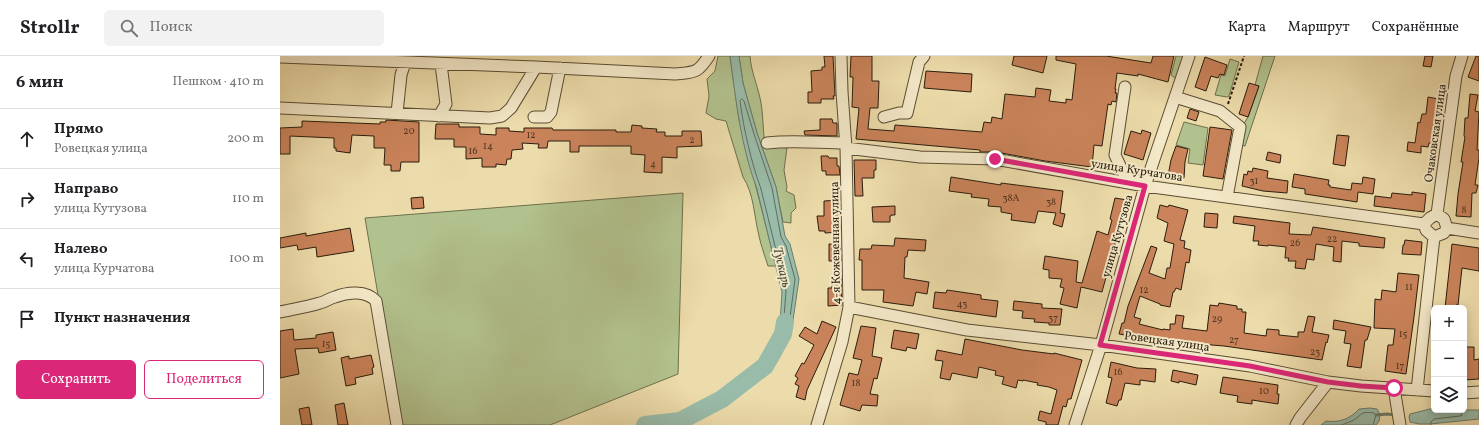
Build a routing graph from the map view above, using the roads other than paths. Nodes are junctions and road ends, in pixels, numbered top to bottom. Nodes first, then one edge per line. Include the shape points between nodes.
1 (709, 56) edge
2 (841, 56) edge
3 (924, 56) edge
4 (1188, 56) edge
5 (1462, 56) edge
6 (280, 57) edge
7 (316, 57) edge
8 (404, 62) junction
9 (441, 64) junction
10 (536, 67) junction
11 (560, 68) junction
12 (1125, 87) dead end
13 (1175, 97) junction
14 (280, 108) edge
15 (397, 113) junction
16 (439, 116) junction
17 (534, 117) dead end
18 (884, 117) dead end
19 (767, 143) dead end
20 (846, 145) junction
21 (1145, 186) junction
22 (1227, 197) junction
23 (1437, 214) junction
24 (1424, 224) junction
25 (1448, 228) junction
26 (1479, 233) edge
27 (1434, 237) junction
28 (850, 307) junction
29 (280, 312) edge
30 (1100, 345) junction
31 (1328, 382) junction
32 (1394, 388) junction
33 (1417, 390) junction
34 (1431, 391) edge
35 (1479, 392) edge
36 (1467, 393) edge
37 (397, 425) edge
38 (817, 425) edge
39 (1075, 425) edge
40 (1296, 425) edge
41 (1400, 425) edge

1 - 11 street via 704,65 694,72 675,74
2 - 20 street, 4-я Кожевенная улица
3 - 18 street via 920,62 907,113
4 - 13 street, улица Кутузова
5 - 23 street, Очаковская улица via 1456,76
6 - 7 street
7 - 8 street
8 - 9 street
8 - 15 street
9 - 10 street
9 - 16 street via 446,104
10 - 11 street
10 - 16 street via 511,108 502,116
11 - 17 street via 551,112 547,117
12 - 21 street via 1115,155 1123,172
13 - 21 street, улица Кутузова
13 - 22 street via 1220,111 1240,127
14 - 15 street
15 - 16 street
19 - 20 street, улица Курчатова via 785,141
20 - 21 street, улица Курчатова via 920,157 995,159
20 - 28 street, 4-я Кожевенная улица
21 - 22 street, улица Курчатова
21 - 30 street, улица Кутузова
22 - 24 street, улица Курчатова
23 - 24 street
23 - 25 street
24 - 27 street via 1426,230
25 - 26 street
25 - 27 street via 1444,233
27 - 33 street
28 - 30 street, Ровецкая улица via 967,330
28 - 38 street, 4-я Кожевенная улица
29 - 37 street via 322,303 335,296 351,293 373,297 376,301
30 - 31 street, Ровецкая улица via 1250,366
30 - 39 street, улица Кутузова
31 - 32 street, Ровецкая улица
31 - 40 street
32 - 33 street, Ровецкая улица
32 - 41 street
33 - 34 street, Ровецкая улица
35 - 36 street

